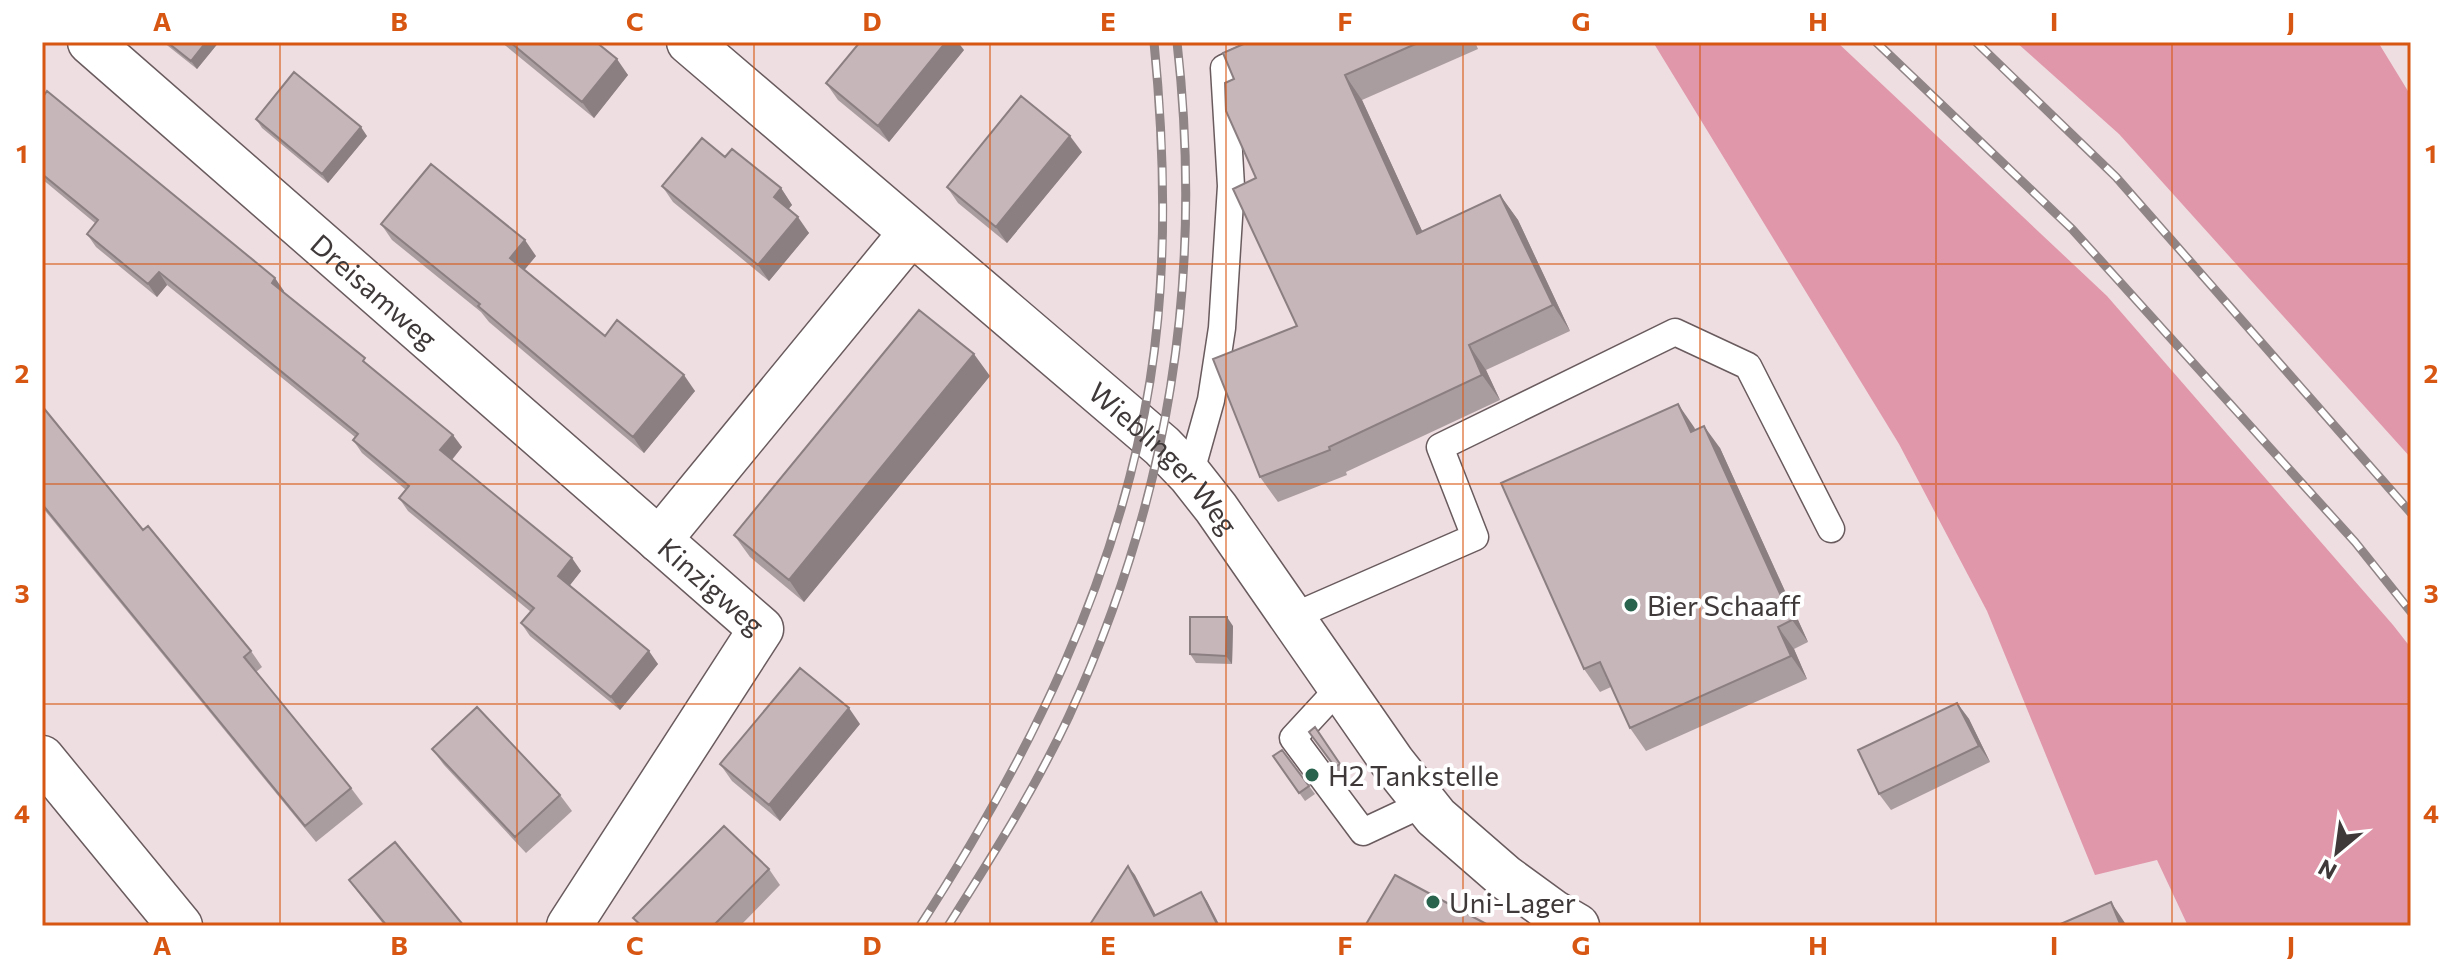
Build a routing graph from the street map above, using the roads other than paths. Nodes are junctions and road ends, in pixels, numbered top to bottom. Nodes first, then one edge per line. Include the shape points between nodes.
1 (90, 42) edge
2 (689, 42) edge
3 (1282, 42) edge
4 (911, 233) junction
5 (1190, 475) junction
6 (1831, 529) dead end
7 (659, 540) junction
8 (1292, 617) junction
9 (1341, 686) junction
10 (42, 758) edge
11 (1425, 803) junction
12 (180, 926) edge
13 (569, 926) edge
14 (1577, 926) edge

1 - 7 street, Dreisamweg
2 - 4 street, Wieblinger Weg
3 - 5 lane via 1224,68 1231,186 1222,328 1211,400
4 - 5 street, Wieblinger Weg
4 - 7 street, Kinzigweg
5 - 8 street, Wieblinger Weg
6 - 8 lane via 1748,366 1675,332 1440,447 1475,537
7 - 13 street, Kinzigweg via 761,629
8 - 9 street, Wieblinger Weg
9 - 11 street, Wieblinger Weg
9 - 11 lane via 1293,738 1363,832
10 - 12 street
11 - 14 street, Wieblinger Weg via 1471,850

